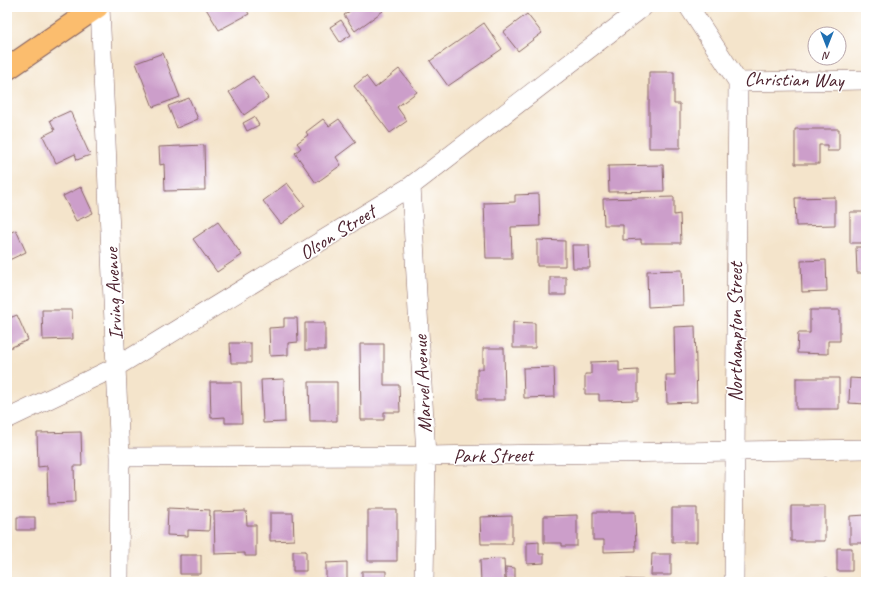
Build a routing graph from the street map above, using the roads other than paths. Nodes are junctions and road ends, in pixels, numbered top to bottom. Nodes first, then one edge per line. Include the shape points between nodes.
1 (99, 7) edge
2 (643, 7) edge
3 (689, 7) edge
4 (7, 69) edge
5 (866, 80) edge
6 (738, 82) junction
7 (411, 186) junction
8 (116, 367) junction
9 (7, 419) edge
10 (866, 449) edge
11 (734, 451) junction
12 (426, 456) junction
13 (120, 457) junction
14 (119, 582) edge
15 (424, 582) edge
16 (734, 582) edge

1 - 4 main road
1 - 8 street, Irving Avenue
2 - 7 street, Olson Street
3 - 6 street, Christian Way
5 - 6 street, Christian Way
6 - 11 street, Northampton Street
7 - 8 street, Olson Street
7 - 12 street, Marvel Avenue
8 - 9 street, Olson Street
8 - 13 street, Irving Avenue
10 - 11 street, Park Street
11 - 12 street, Park Street
11 - 16 street, Northampton Street
12 - 13 street, Park Street
12 - 15 street, Marvel Avenue
13 - 14 street, Irving Avenue

